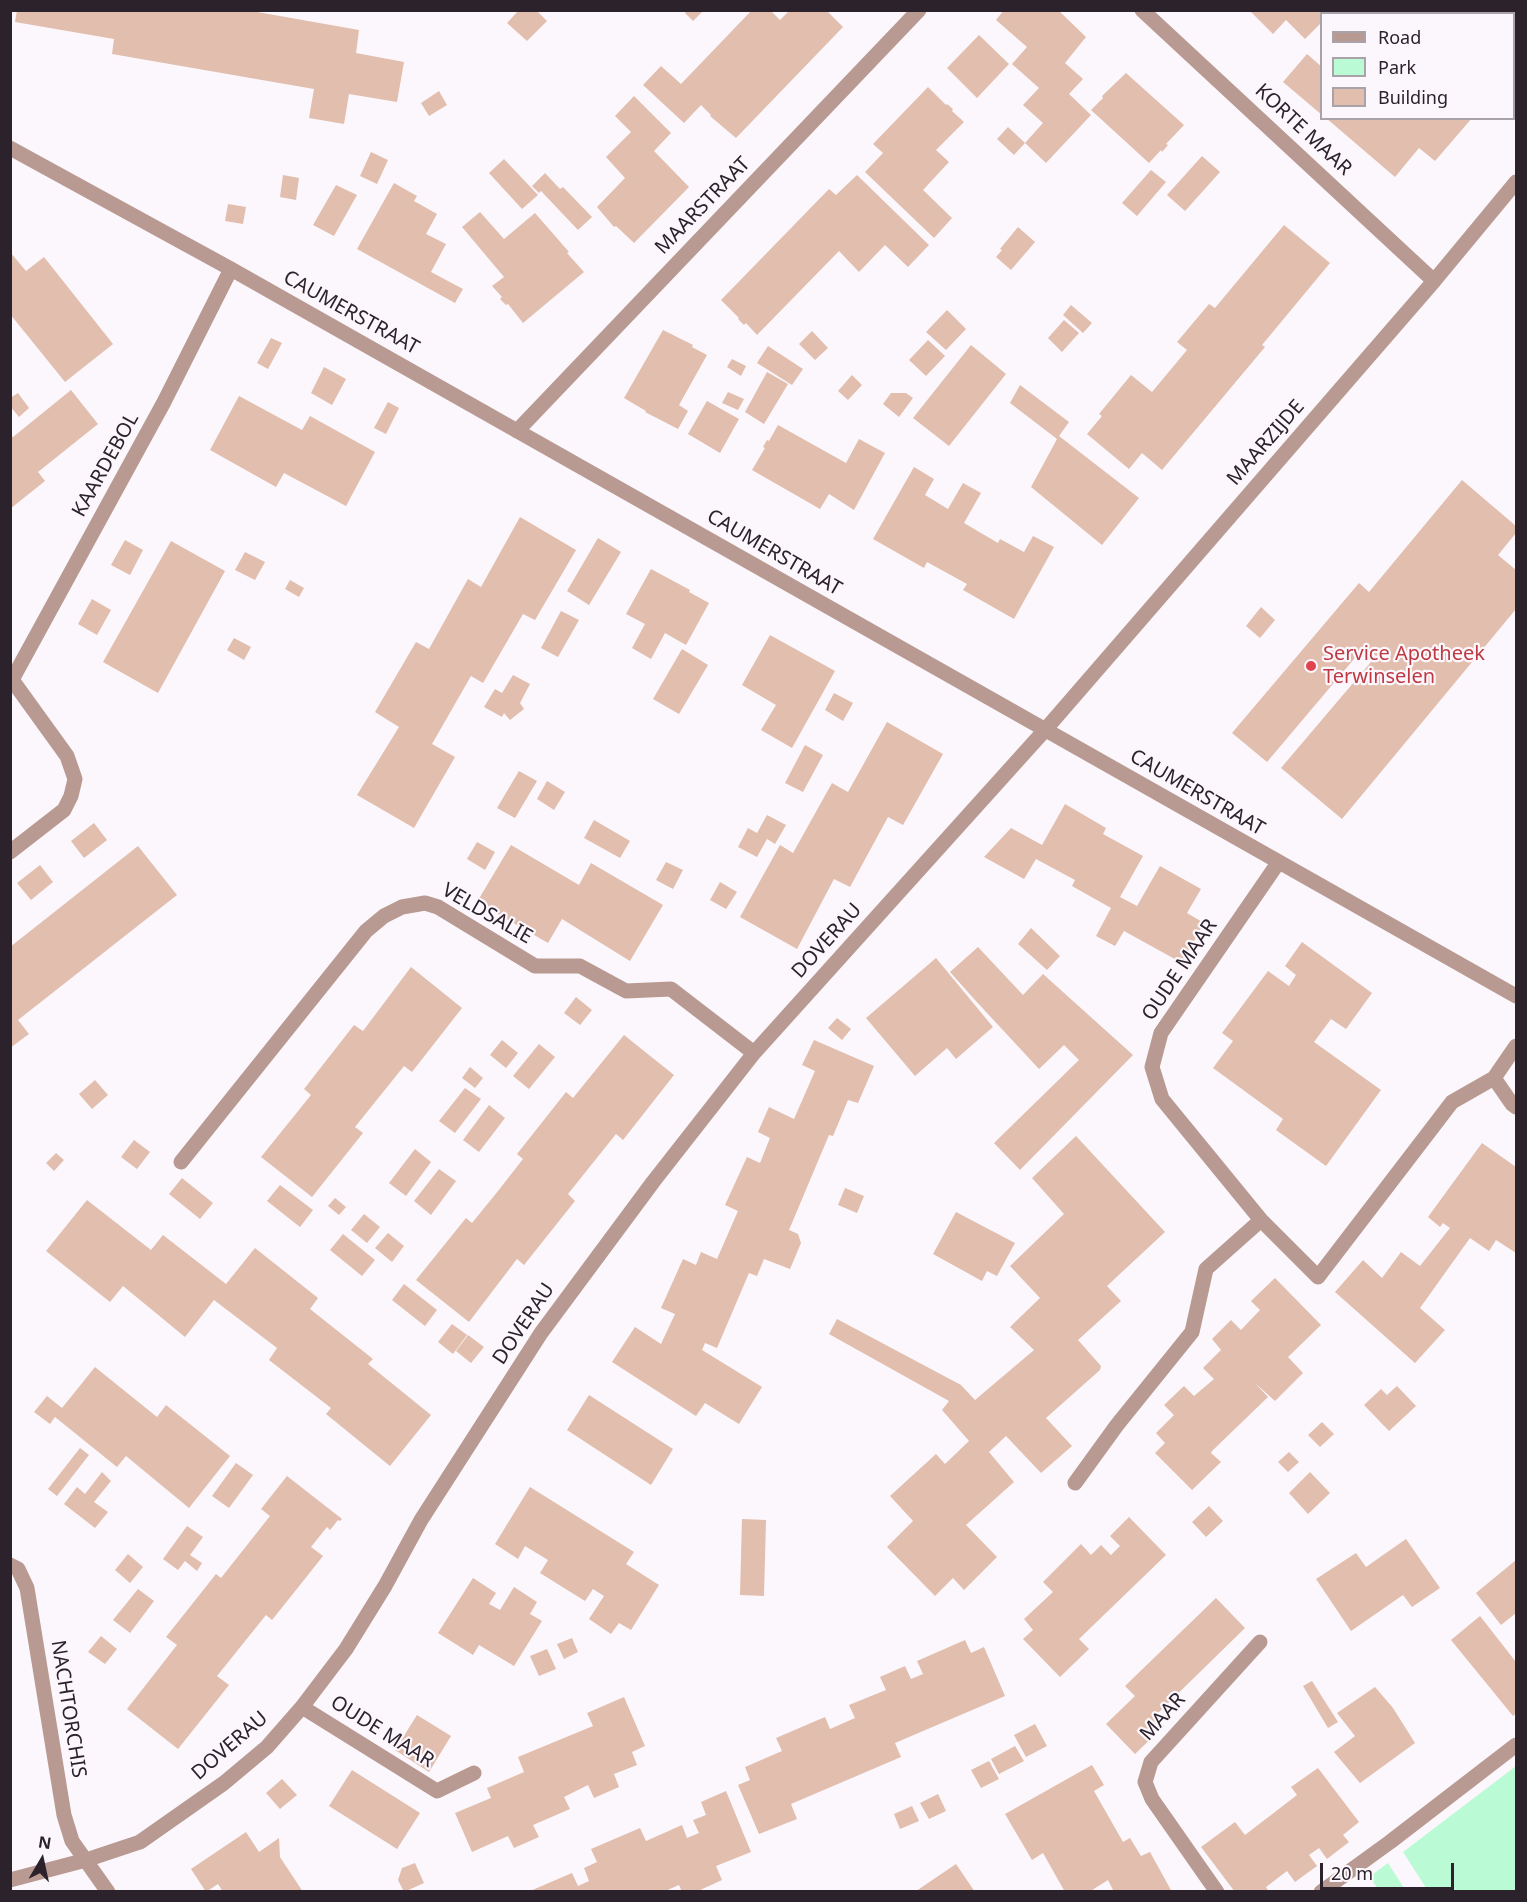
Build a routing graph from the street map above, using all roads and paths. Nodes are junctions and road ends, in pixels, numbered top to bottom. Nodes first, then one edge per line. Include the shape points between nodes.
1 (919, 10) edge
2 (1143, 10) edge
3 (10, 148) edge
4 (1516, 182) edge
5 (231, 269) junction
6 (1434, 281) junction
7 (517, 431) junction
8 (12, 677) edge
9 (1045, 730) junction
10 (10, 852) edge
11 (1278, 863) junction
12 (1516, 996) edge
13 (1516, 1046) edge
14 (754, 1053) junction
15 (1494, 1078) junction
16 (1516, 1107) edge
17 (181, 1162) dead end
18 (1261, 1220) junction
19 (1075, 1483) dead end
20 (10, 1564) edge
21 (1260, 1642) dead end
22 (302, 1707) junction
23 (1516, 1745) edge
24 (474, 1773) dead end
25 (86, 1860) junction
26 (10, 1880) edge
27 (108, 1892) edge
28 (1217, 1892) edge
29 (1321, 1892) edge

1 - 7 street, MAARSTRAAT
2 - 6 street, KORTE MAAR
3 - 5 street, CAUMERSTRAAT
4 - 6 street, MAARZIJDE
5 - 7 street, CAUMERSTRAAT
5 - 8 street, KAARDEBOL via 164,402
6 - 9 street, MAARZIJDE
7 - 9 street, CAUMERSTRAAT
8 - 10 street, KAARDEBOL via 67,756 75,778 64,810
9 - 11 street, CAUMERSTRAAT
9 - 14 street, DOVERAU
11 - 12 street, CAUMERSTRAAT
11 - 18 street, OUDE MAAR via 1161,1033 1152,1067 1162,1099
13 - 15 street, OUDE MAAR
14 - 17 street, VELDSALIE via 670,989 626,991 580,966 535,966 438,906 425,903 402,907 366,931
14 - 22 street, DOVERAU via 541,1333 422,1520 346,1649
15 - 16 street
15 - 18 street, OUDE MAAR via 1452,1102 1318,1277
18 - 19 street via 1206,1269 1192,1332
20 - 25 street, NACHTORCHIS via 18,1569 27,1588 64,1815 72,1841
21 - 28 street, MAAR via 1151,1761 1145,1782 1152,1799
22 - 24 street, OUDE MAAR via 437,1791
22 - 25 street, DOVERAU via 267,1747 224,1783 140,1842
23 - 29 street
25 - 26 street, DOVERAU
25 - 27 street

